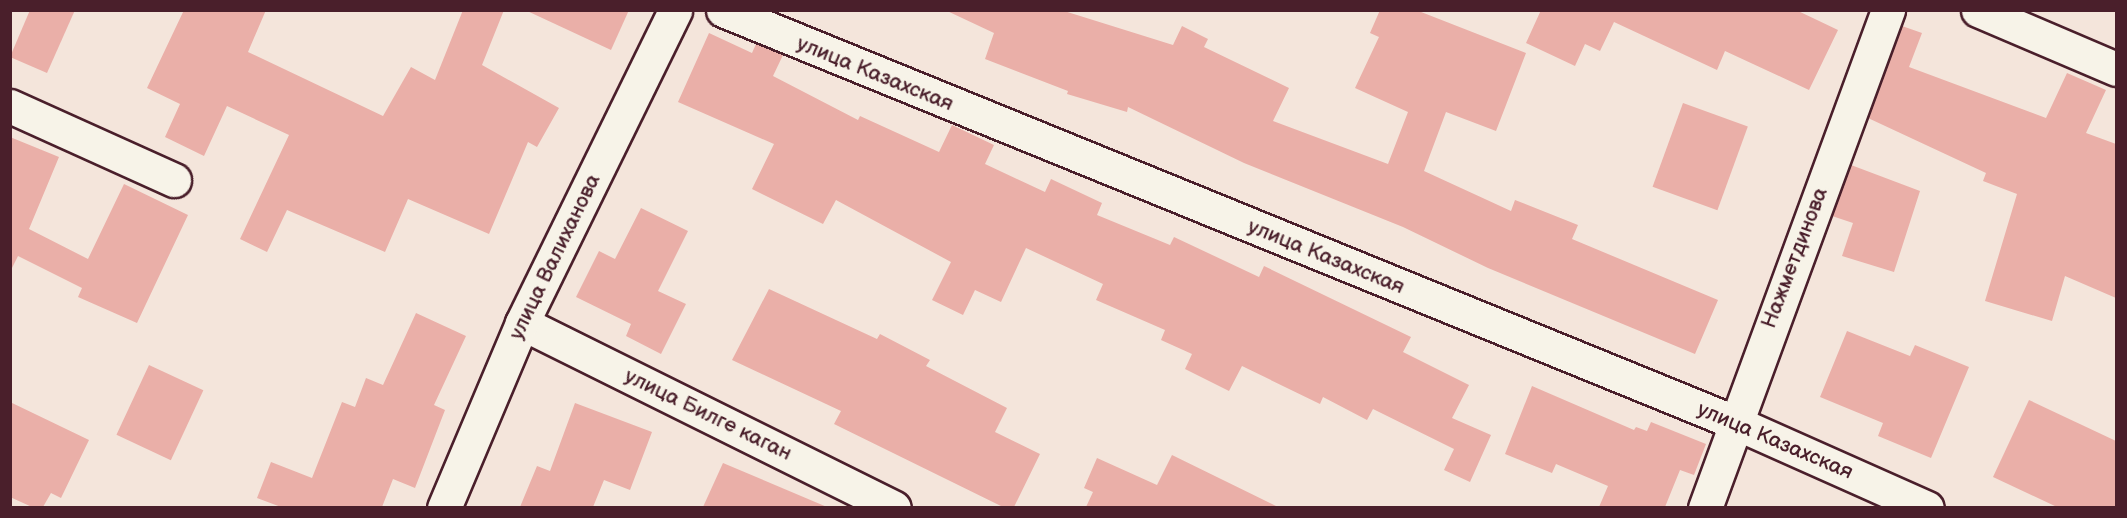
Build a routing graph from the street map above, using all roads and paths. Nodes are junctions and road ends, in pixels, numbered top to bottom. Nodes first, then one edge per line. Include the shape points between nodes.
1 (675, 10) edge
2 (723, 10) edge
3 (1888, 10) edge
4 (1978, 10) edge
5 (2116, 69) edge
6 (10, 106) edge
7 (174, 180) dead end
8 (522, 323) junction
9 (1734, 422) junction
10 (444, 507) edge
11 (894, 507) edge
12 (1705, 507) edge
13 (1927, 507) edge

1 - 8 street, улица Валиханова
2 - 9 street, улица Казахская
3 - 9 street, Нажметдинова
4 - 5 street
6 - 7 street
8 - 10 street, улица Валиханова
8 - 11 street, улица Билге каган
9 - 12 street, Нажметдинова
9 - 13 street, улица Казахская

